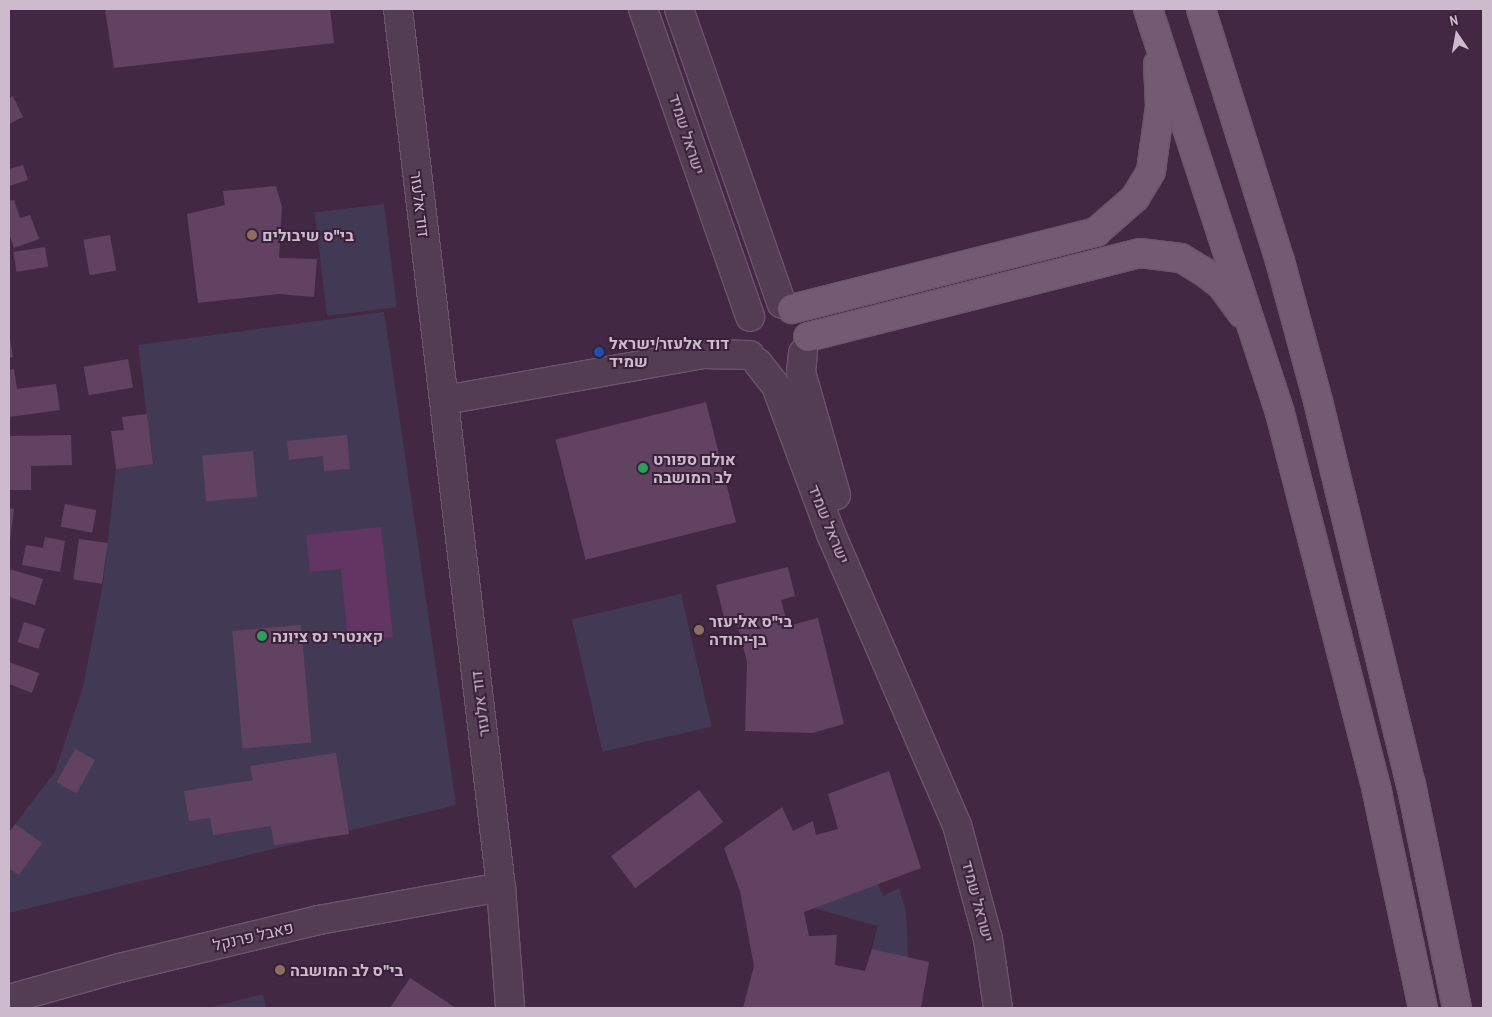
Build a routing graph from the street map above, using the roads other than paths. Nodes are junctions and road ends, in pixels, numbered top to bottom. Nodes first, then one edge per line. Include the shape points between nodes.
1 (398, 9) edge
2 (643, 9) edge
3 (680, 9) edge
4 (1147, 9) edge
5 (1201, 9) edge
6 (1219, 9) edge
7 (1234, 113) junction
8 (787, 307) junction
9 (1257, 335) junction
10 (750, 342) junction
11 (805, 345) junction
12 (445, 400) junction
13 (900, 686) junction
14 (502, 888) junction
15 (9, 999) edge
16 (510, 1008) edge
17 (998, 1008) edge
18 (1422, 1008) edge
19 (1458, 1008) edge

1 - 12 street, דוד אלעזר
2 - 10 street, ישראל שמיד
3 - 8 street, ישראל שמיד
4 - 8 main road via 1160,78 1157,135 1151,171 1116,218 1096,232
4 - 9 main road
5 - 7 main road
6 - 7 main road
7 - 19 main road via 1280,261 1351,534 1411,784
8 - 10 street via 764,306
8 - 11 street via 804,321
9 - 11 main road via 1222,286 1203,271 1181,258 1140,253
9 - 18 main road via 1343,650
10 - 11 street via 767,367 787,366
10 - 12 street via 702,354
10 - 13 street, ישראל שמיד via 776,386 831,534
11 - 13 street, ישראל שמיד via 801,372 825,463
12 - 14 street, דוד אלעזר
13 - 17 street, ישראל שמיד via 957,825 988,939
14 - 15 street, פאבל פרנקל via 319,920 119,968
14 - 16 street, דוד אלעזר

